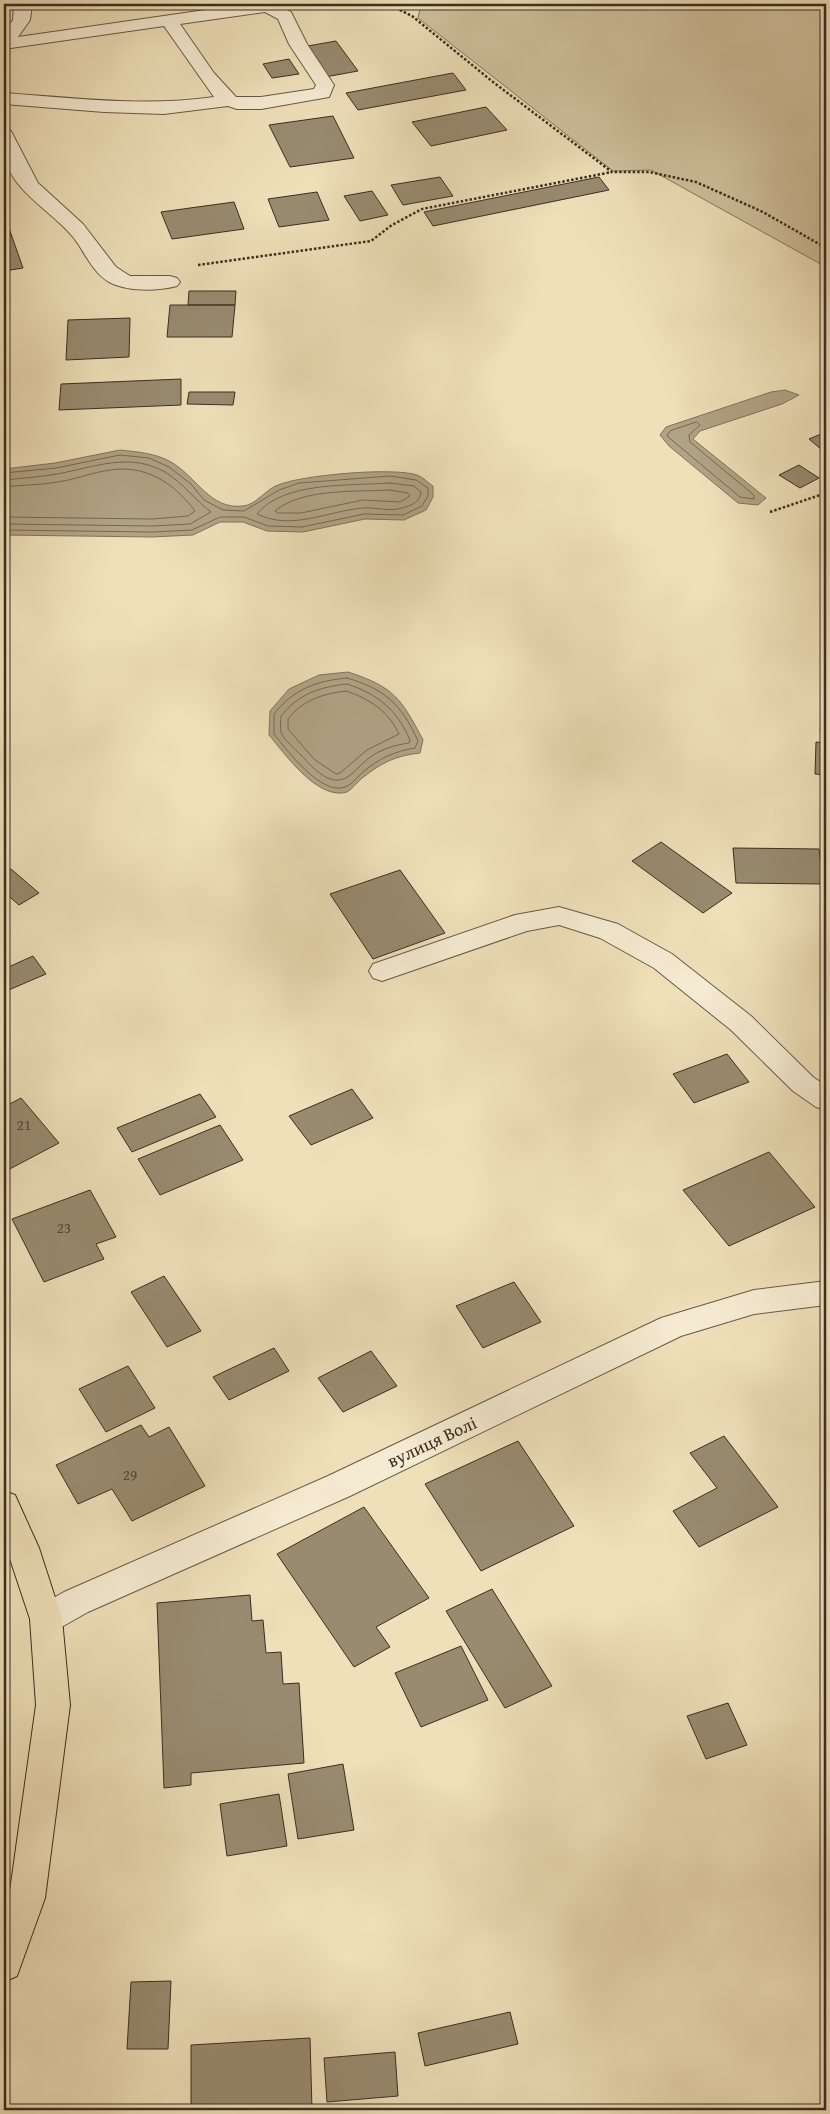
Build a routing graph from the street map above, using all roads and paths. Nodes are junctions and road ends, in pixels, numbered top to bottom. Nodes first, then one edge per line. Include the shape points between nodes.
1 (23, 4) edge
2 (422, 4) edge
3 (268, 6) junction
4 (394, 7) junction
5 (169, 20) junction
6 (4, 42) edge
7 (4, 99) edge
8 (228, 101) junction
9 (4, 135) edge
10 (612, 172) junction
11 (826, 248) edge
12 (195, 265) dead end
13 (170, 282) dead end
14 (826, 493) edge
15 (770, 512) dead end
16 (382, 971) dead end
17 (826, 1100) edge
18 (826, 1293) edge
19 (4, 1504) edge
20 (46, 1619) junction
21 (4, 1964) edge

1 - 6 street via 21,25
2 - 4 path
3 - 4 path
3 - 5 street
3 - 8 street via 285,16 298,44 325,85 322,93 245,104
4 - 10 path via 412,16
5 - 6 street
5 - 8 street via 216,89
7 - 8 street via 166,108
9 - 13 street via 27,181 48,205 75,227 97,259 112,274 124,282
10 - 11 path via 649,172 696,182 763,212
10 - 12 path via 422,209 362,244
14 - 15 path
16 - 17 street via 524,922 560,916 609,931 663,961 741,1023 803,1084
18 - 20 street, вулиця Волі via 754,1302 672,1327 339,1486 76,1602
19 - 20 main road via 23,1548
20 - 21 main road via 53,1705 27,1898

